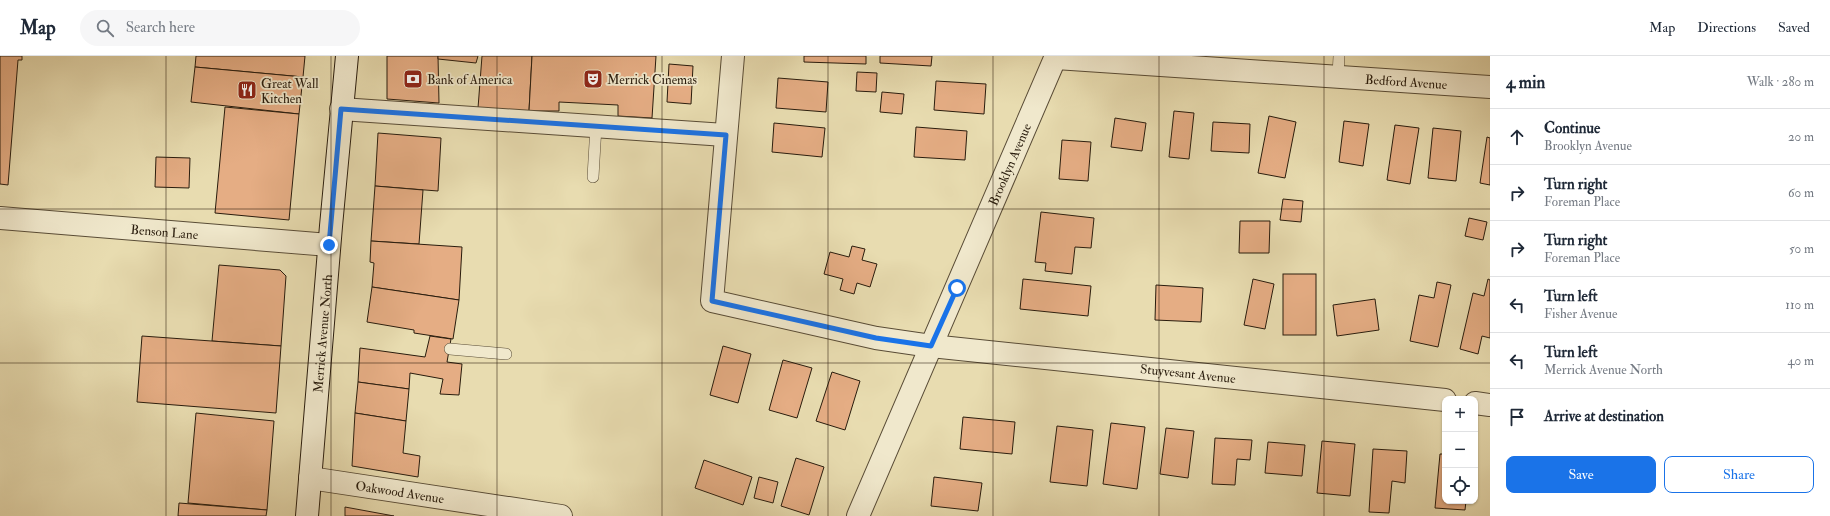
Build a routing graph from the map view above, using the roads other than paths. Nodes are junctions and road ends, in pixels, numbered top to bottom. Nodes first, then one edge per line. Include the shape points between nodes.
1 (347, 56) edge
2 (733, 56) edge
3 (1056, 57) edge
4 (1333, 69) edge
5 (1490, 87) edge
6 (341, 109) junction
7 (596, 126) junction
8 (726, 135) junction
9 (593, 177) dead end
10 (0, 218) edge
11 (329, 245) junction
12 (931, 346) junction
13 (450, 349) dead end
14 (506, 354) dead end
15 (1442, 400) edge
16 (1478, 403) edge
17 (1490, 405) edge
18 (310, 478) junction
19 (307, 516) edge
20 (561, 516) edge
21 (858, 516) edge

1 - 6 street, Merrick Avenue North
2 - 8 street
3 - 4 street, Brooklyn Avenue
3 - 12 street, Brooklyn Avenue
4 - 5 street, Bedford Avenue
6 - 7 street
6 - 11 street, Merrick Avenue North
7 - 8 street
7 - 9 lane
8 - 12 street, Stuyvesant Avenue via 712,301 876,338
10 - 11 street, Benson Lane
11 - 18 street, Merrick Avenue North
12 - 15 street, Stuyvesant Avenue
12 - 21 street, Brooklyn Avenue
13 - 14 lane
16 - 17 street
18 - 19 street, Merrick Avenue North
18 - 20 street, Oakwood Avenue

